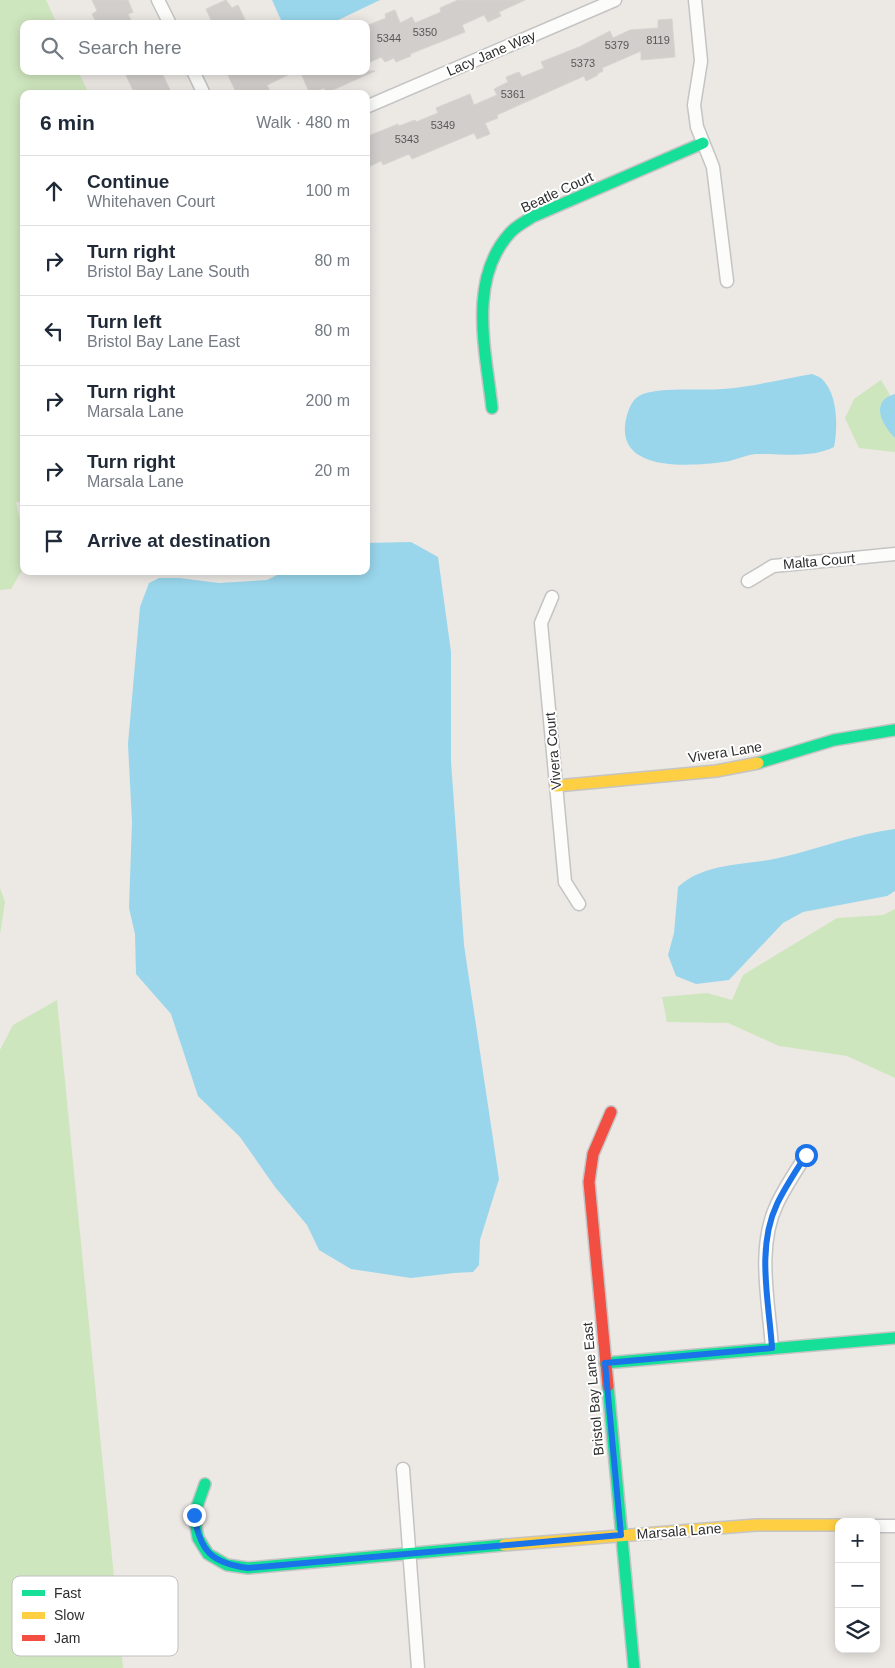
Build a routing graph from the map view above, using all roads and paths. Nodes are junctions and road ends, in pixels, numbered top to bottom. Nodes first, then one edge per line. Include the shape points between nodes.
1 (158, 0) edge
2 (616, 0) edge
3 (695, 0) edge
4 (168, 20) edge
5 (195, 75) edge
6 (202, 90) edge
7 (370, 105) edge
8 (703, 143) junction
9 (727, 282) dead end
10 (492, 408) dead end
11 (895, 554) edge
12 (748, 582) dead end
13 (552, 598) dead end
14 (895, 730) edge
15 (556, 786) junction
16 (579, 904) dead end
17 (611, 1112) dead end
18 (806, 1155) dead end
19 (895, 1338) edge
20 (772, 1348) junction
21 (605, 1363) junction
22 (403, 1469) dead end
23 (205, 1484) dead end
24 (835, 1525) edge
25 (880, 1526) edge
26 (895, 1526) edge
27 (621, 1535) junction
28 (410, 1554) junction
29 (418, 1668) edge
30 (634, 1668) edge

1 - 4 street
2 - 7 street, Lacy Jane Way
3 - 8 street via 701,61 694,104
5 - 6 street
8 - 9 street via 713,167
8 - 10 street, Beatle Court via 532,218 510,232 493,256 484,282
11 - 12 street, Malta Court via 773,566
13 - 15 street, Vivera Court via 541,623
14 - 15 street, Vivera Lane via 834,740 757,764
15 - 16 street, Vivera Court via 565,882
17 - 21 street, Bristol Bay Lane East via 593,1147 589,1164
18 - 20 street via 777,1205 768,1230 765,1257
19 - 20 street
20 - 21 street
21 - 27 street, Bristol Bay Lane East
22 - 28 street
23 - 28 street, Marsala Lane via 194,1515 198,1538 208,1554 226,1565 248,1568
24 - 27 street, Marsala Lane via 756,1525
25 - 26 street
27 - 28 street, Marsala Lane
27 - 30 street, Bristol Bay Lane East
28 - 29 street

